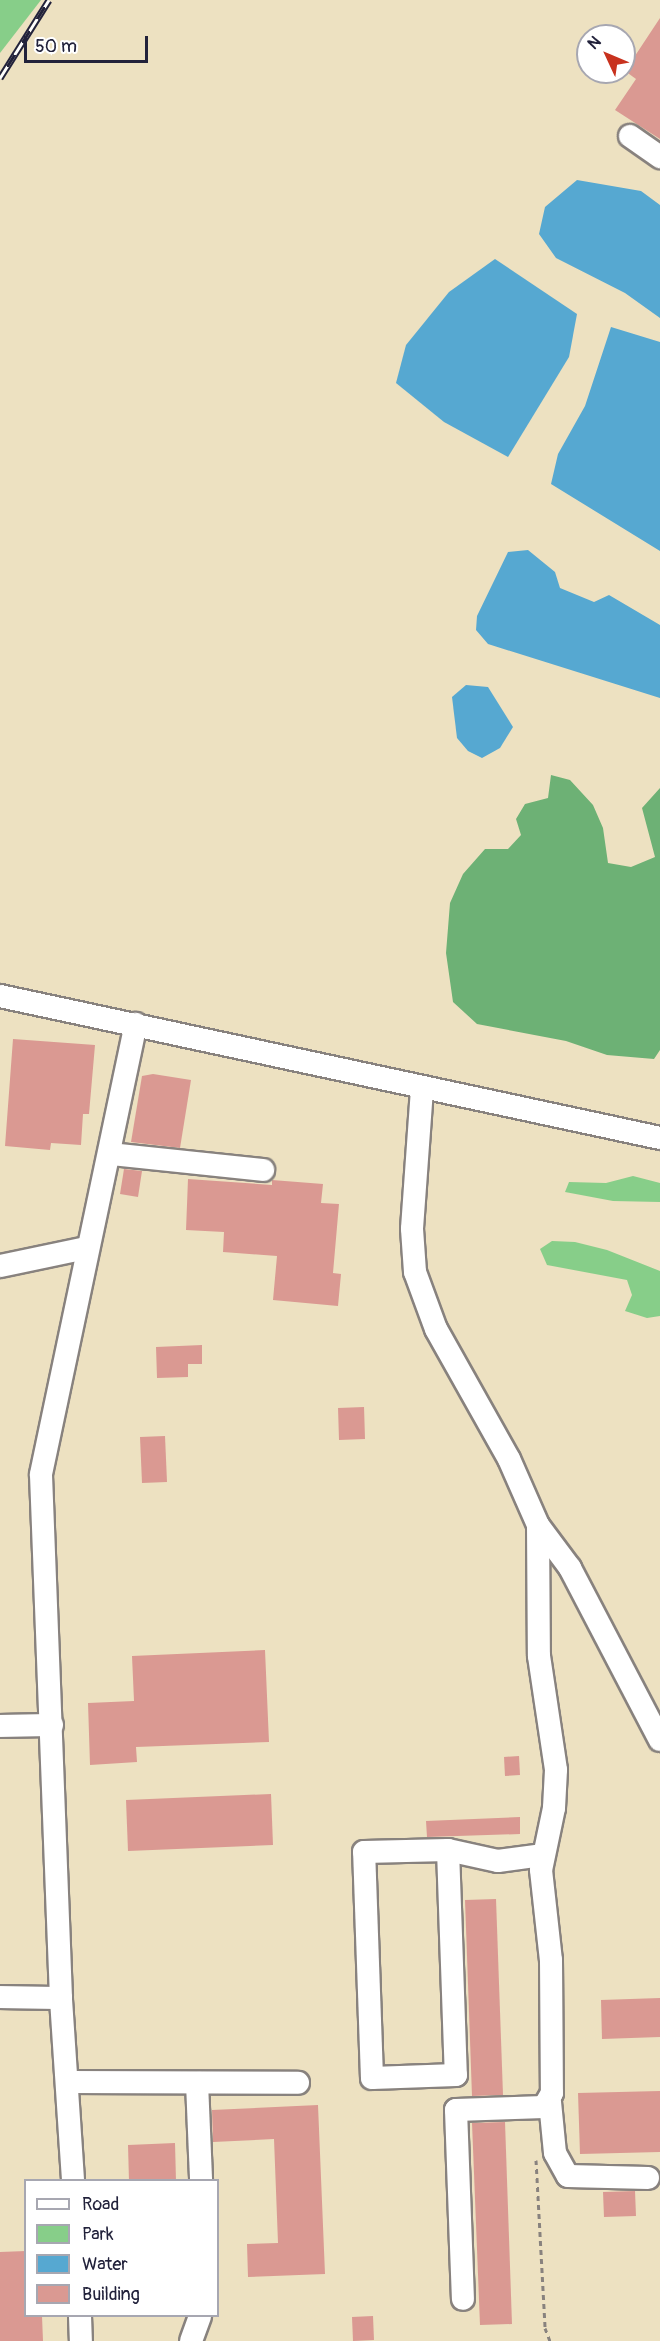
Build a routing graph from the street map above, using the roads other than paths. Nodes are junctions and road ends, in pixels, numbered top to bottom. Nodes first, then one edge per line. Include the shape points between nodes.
1 (630, 136) dead end
2 (660, 157) edge
3 (0, 996) edge
4 (136, 1024) junction
5 (422, 1089) junction
6 (660, 1138) edge
7 (111, 1154) junction
8 (263, 1170) dead end
9 (86, 1248) junction
10 (0, 1266) edge
11 (538, 1525) junction
12 (52, 1725) junction
13 (0, 1726) edge
14 (660, 1740) edge
15 (448, 1850) junction
16 (542, 1855) junction
17 (0, 1997) edge
18 (61, 1998) junction
19 (68, 2082) junction
20 (196, 2083) junction
21 (298, 2083) dead end
22 (547, 2104) junction
23 (648, 2178) dead end
24 (73, 2179) edge
25 (201, 2179) edge
26 (463, 2299) dead end
27 (80, 2317) edge
28 (200, 2317) edge
29 (81, 2341) edge
30 (191, 2341) edge

1 - 2 street
3 - 4 street
4 - 5 street
4 - 7 street
5 - 6 street
5 - 11 street via 412,1229 415,1272 436,1329 509,1459
7 - 8 street
7 - 9 street
9 - 10 street
9 - 12 street via 41,1474
11 - 14 street via 570,1568
11 - 16 street via 539,1656 556,1770 554,1808
12 - 13 street
12 - 18 street
15 - 15 street via 364,1852 372,2078 456,2075
15 - 16 street via 498,1861
16 - 22 street via 551,1960
17 - 18 street
18 - 19 street
19 - 20 street
19 - 24 street
20 - 21 street
20 - 25 street
22 - 23 street via 555,2153 568,2176
22 - 26 street via 456,2110
27 - 29 street
28 - 30 street

